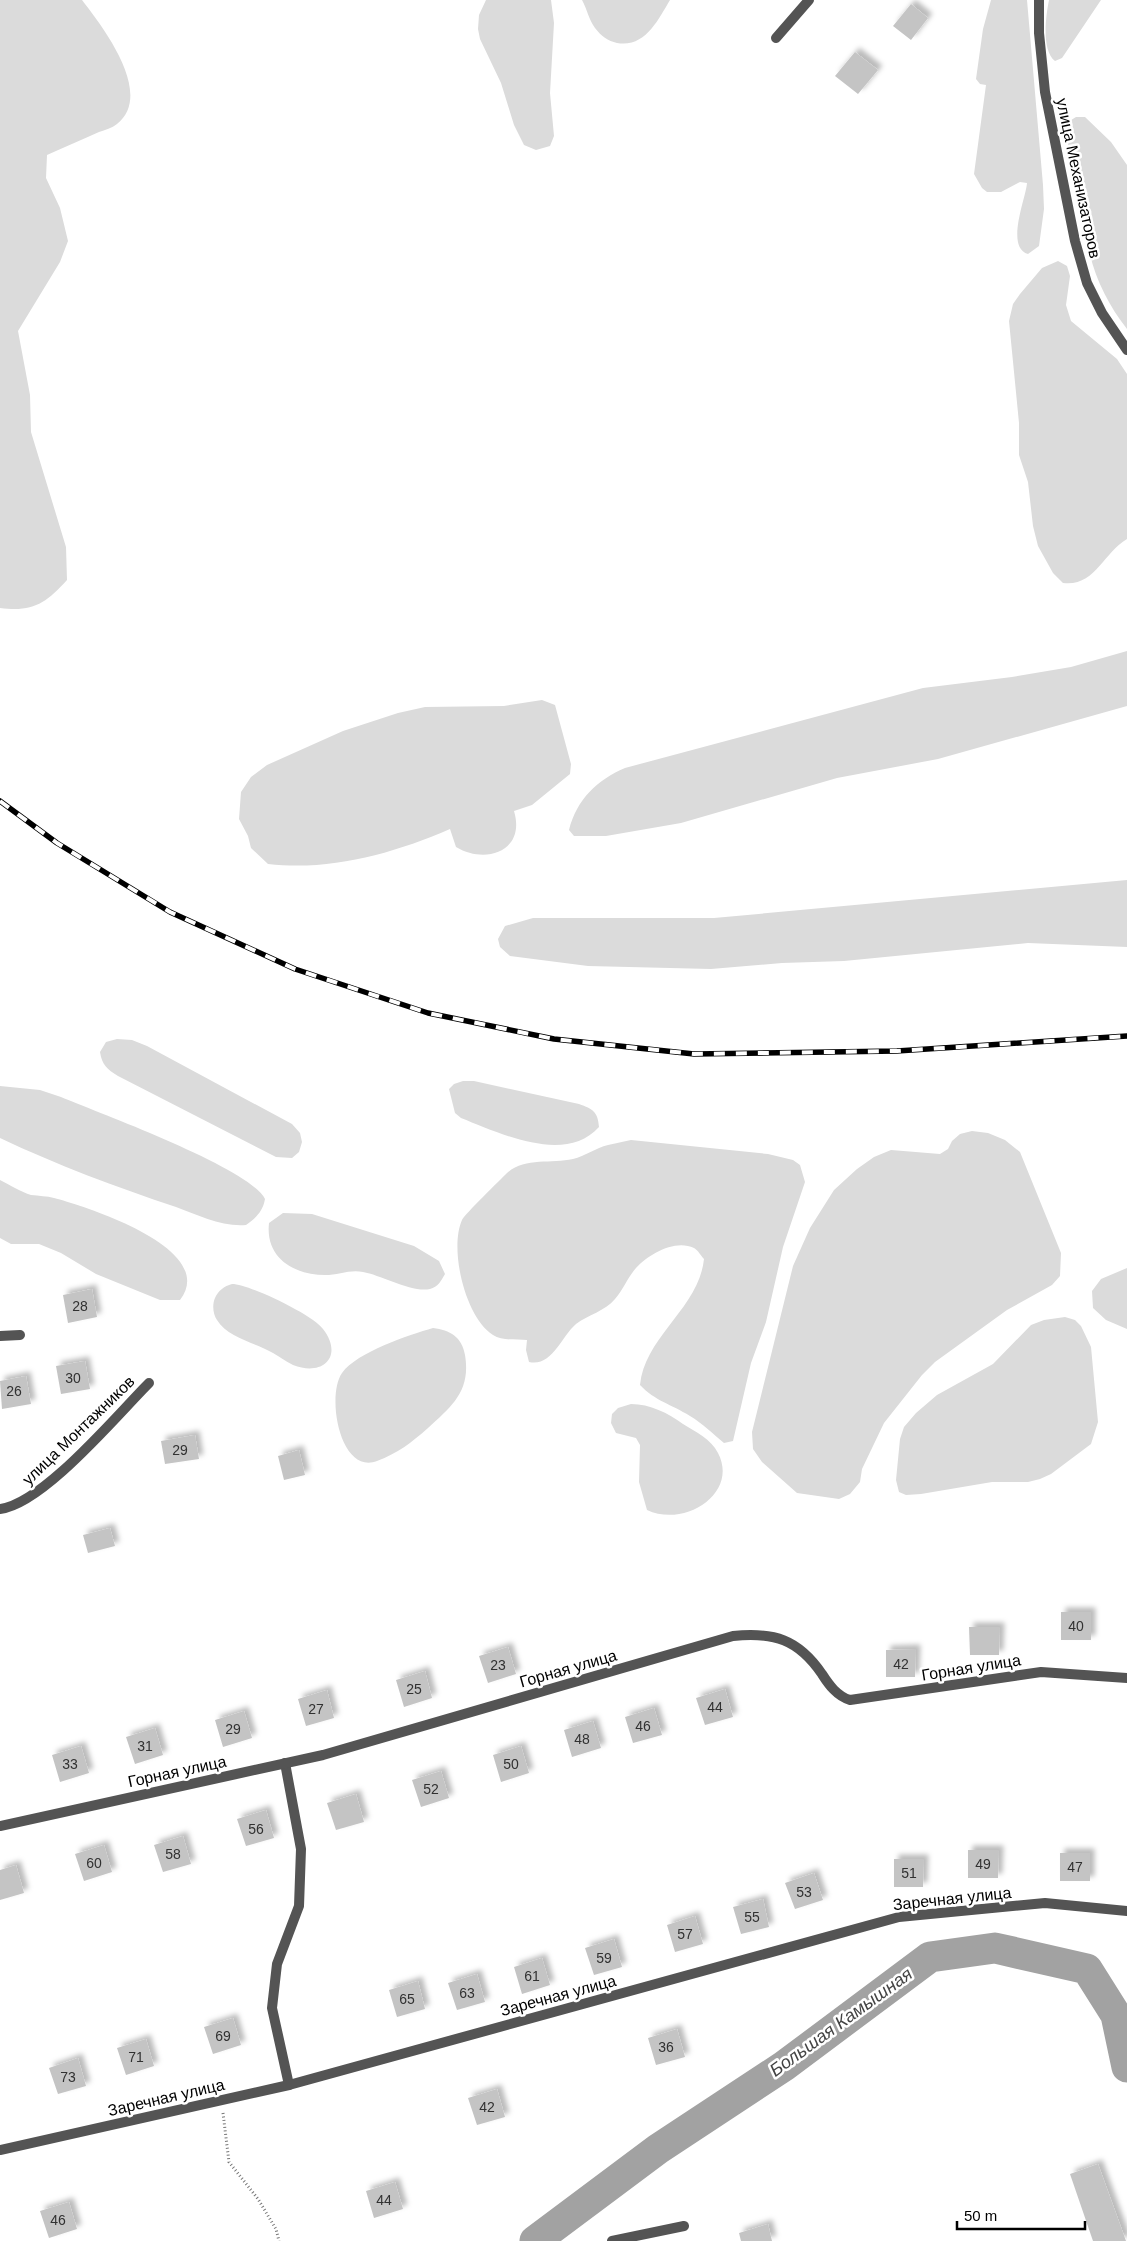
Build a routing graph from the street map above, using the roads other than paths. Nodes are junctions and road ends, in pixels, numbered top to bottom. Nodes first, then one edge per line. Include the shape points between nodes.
1 (809, 0) edge
2 (1039, 0) edge
3 (776, 38) dead end
4 (1127, 350) edge
5 (20, 1335) dead end
6 (0, 1336) edge
7 (149, 1382) dead end
8 (0, 1510) edge
9 (1127, 1678) edge
10 (285, 1763) junction
11 (0, 1826) edge
12 (1127, 1912) edge
13 (289, 2085) junction
14 (0, 2150) edge
15 (684, 2226) dead end
16 (612, 2241) edge

1 - 3 street
2 - 4 street, улица Механизаторов via 1045,92 1075,242 1087,284
5 - 6 street
7 - 8 street, улица Монтажников via 59,1474 30,1498
9 - 10 street, Горная улица via 1041,1672 850,1700 839,1696 814,1663 794,1644 767,1636 733,1636 323,1755
10 - 11 street, Горная улица
10 - 13 street via 302,1849 299,1906 277,1964 272,2008
12 - 13 street, Заречная улица via 1045,1903 899,1917
13 - 14 street, Заречная улица
15 - 16 street

